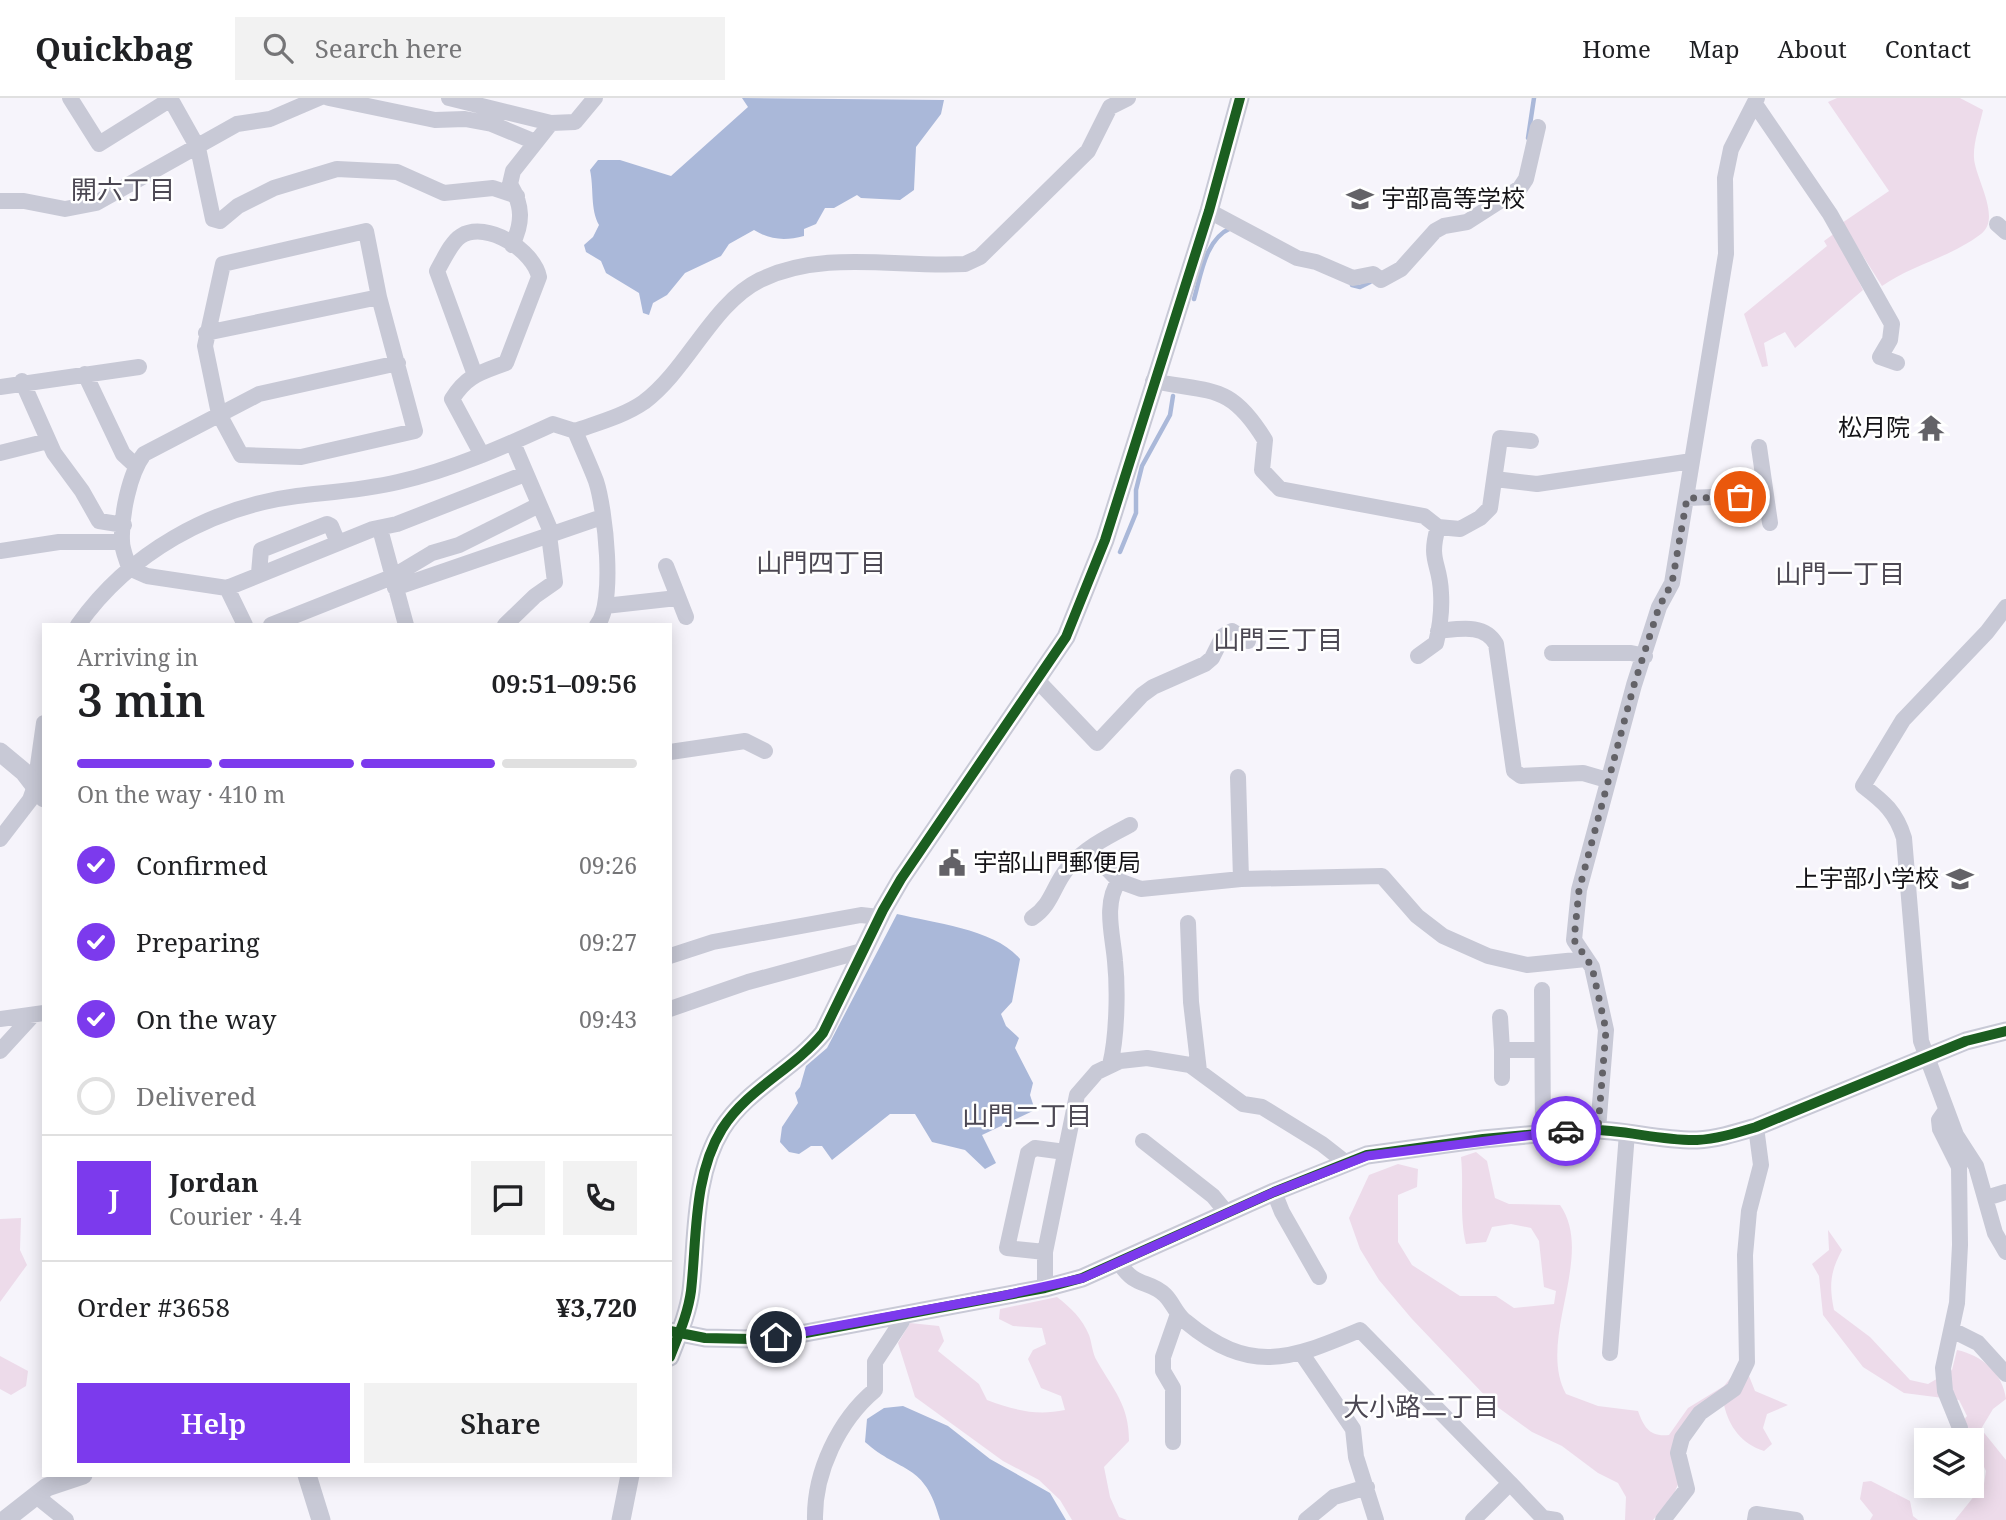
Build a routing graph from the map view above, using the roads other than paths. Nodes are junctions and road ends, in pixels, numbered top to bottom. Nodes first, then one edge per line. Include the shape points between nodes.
1 (70, 98) edge
2 (171, 98) edge
3 (318, 98) edge
4 (329, 98) edge
5 (449, 98) edge
6 (595, 98) edge
7 (1128, 98) edge
8 (1240, 98) edge
9 (1756, 101) edge
10 (551, 122) junction
11 (1538, 127) dead end
12 (535, 142) junction
13 (198, 148) junction
14 (517, 196) junction
15 (0, 201) edge
16 (1209, 211) junction
17 (512, 245) junction
18 (379, 297) junction
19 (206, 333) junction
20 (398, 363) junction
21 (1897, 363) dead end
22 (139, 367) dead end
23 (85, 374) junction
24 (475, 375) junction
25 (1153, 381) junction
26 (22, 382) junction
27 (0, 387) edge
28 (219, 414) junction
29 (575, 431) junction
30 (48, 441) junction
31 (1531, 441) dead end
32 (513, 443) junction
33 (1759, 447) dead end
34 (0, 453) edge
35 (482, 455) junction
36 (1692, 461) junction
37 (136, 466) junction
38 (525, 474) junction
39 (1495, 479) junction
40 (1766, 495) junction
41 (1687, 498) junction
42 (539, 505) junction
43 (602, 517) junction
44 (1770, 523) dead end
45 (124, 525) junction
46 (1438, 527) junction
47 (380, 529) junction
48 (551, 535) junction
49 (122, 542) junction
50 (0, 551) edge
51 (666, 566) dead end
52 (129, 568) junction
53 (393, 583) junction
54 (227, 588) junction
55 (677, 598) junction
56 (605, 606) junction
57 (2006, 607) edge
58 (686, 617) dead end
59 (80, 623) edge
60 (244, 623) edge
61 (277, 623) edge
62 (405, 623) edge
63 (507, 623) edge
64 (598, 623) edge
65 (1438, 631) junction
66 (1248, 640) dead end
67 (1552, 653) dead end
68 (1418, 656) dead end
69 (1645, 656) junction
70 (1038, 681) junction
71 (42, 751) edge
72 (765, 751) dead end
73 (0, 752) edge
74 (672, 752) edge
75 (1238, 777) dead end
76 (1607, 780) junction
77 (39, 792) edge
78 (1130, 825) dead end
79 (0, 839) edge
80 (1088, 850) junction
81 (1241, 879) junction
82 (1119, 881) junction
83 (879, 917) junction
84 (1032, 918) dead end
85 (1188, 923) dead end
86 (863, 951) junction
87 (672, 955) edge
88 (1586, 959) junction
89 (1542, 990) dead end
90 (672, 1008) edge
91 (38, 1014) edge
92 (1500, 1017) dead end
93 (0, 1019) edge
94 (2006, 1031) edge
95 (1502, 1050) junction
96 (1542, 1050) junction
97 (0, 1051) edge
98 (1928, 1056) junction
99 (1110, 1065) junction
100 (1199, 1071) junction
101 (1502, 1078) dead end
102 (1946, 1110) junction
103 (1756, 1127) junction
104 (1598, 1129) junction
105 (1543, 1133) junction
106 (1627, 1133) junction
107 (1143, 1141) dead end
108 (1065, 1152) junction
109 (1345, 1162) junction
110 (1274, 1192) junction
111 (2006, 1192) edge
112 (1986, 1198) junction
113 (1227, 1213) junction
114 (1045, 1252) junction
115 (2006, 1252) edge
116 (1119, 1262) junction
117 (1319, 1277) dead end
118 (1045, 1288) junction
119 (1178, 1314) junction
120 (903, 1315) junction
121 (1952, 1330) junction
122 (675, 1331) edge
123 (1610, 1353) dead end
124 (1302, 1354) junction
125 (2006, 1374) edge
126 (1960, 1428) dead end
127 (1172, 1442) dead end
128 (75, 1477) edge
129 (308, 1477) edge
130 (630, 1477) edge
131 (1510, 1483) junction
132 (1367, 1487) junction
133 (35, 1495) junction
134 (1547, 1519) edge
135 (5, 1520) edge
136 (66, 1520) edge
137 (321, 1520) edge
138 (621, 1520) edge
139 (815, 1520) edge
140 (1306, 1520) edge
141 (1376, 1520) edge
142 (1473, 1520) edge
143 (1663, 1520) edge
144 (1755, 1520) edge
145 (1796, 1520) edge

1 - 2 street via 99,145
2 - 13 street
3 - 13 street via 270,119 237,124
4 - 12 street via 435,120 492,124
5 - 10 street
6 - 10 street via 575,122
7 - 29 street via 1110,107 1088,151 979,257 965,264 946,265 840,261 761,279 739,292 682,364 643,403
8 - 16 street
9 - 21 street via 1830,214 1892,324 1890,340 1880,356
9 - 36 street via 1731,149 1725,178 1726,254
10 - 12 street
11 - 16 street via 1520,188 1467,222 1444,226 1401,269 1379,278 1353,278 1297,258
12 - 14 street via 513,171 510,184
13 - 14 street via 213,219 220,221 274,188 337,169 397,172 444,192 493,188
13 - 15 street via 78,209
14 - 17 street via 522,225
16 - 25 street
17 - 24 street via 532,260 539,277 506,363
17 - 24 street via 487,232 470,232 459,236 437,271
18 - 19 street
18 - 19 street via 366,231 223,264
18 - 20 street
19 - 28 street
20 - 28 street via 259,394
20 - 28 street via 415,430 301,457 241,455
22 - 23 street
23 - 26 street
23 - 37 street via 123,454
24 - 35 street via 464,380 452,399
25 - 46 street via 1222,393 1239,407 1265,440 1262,470 1280,489 1424,516
25 - 70 street via 1090,581 1066,637
26 - 27 street
26 - 30 street
28 - 37 street via 144,454
29 - 32 street via 553,425
29 - 43 street via 597,484
30 - 34 street
30 - 45 street via 99,521
31 - 39 street via 1500,438
32 - 35 street
32 - 38 street
33 - 40 street
35 - 52 street via 402,481 296,496 206,519
36 - 39 street via 1537,484
36 - 41 street
37 - 45 street
38 - 42 street
38 - 47 street
39 - 46 street via 1490,508 1480,519 1460,529
40 - 41 street
40 - 44 street
41 - 69 street via 1672,583 1659,607
42 - 48 street
42 - 53 street via 432,553
43 - 48 street
43 - 56 street via 607,547
45 - 49 street
46 - 65 street via 1432,548 1441,591
47 - 53 street
47 - 54 street
48 - 53 street
48 - 63 street via 555,582
49 - 50 street via 60,542
49 - 52 street
51 - 55 street
52 - 54 street via 147,576
52 - 59 street
53 - 61 street
53 - 62 street
54 - 60 street
55 - 56 street
55 - 58 street
56 - 64 street
57 - 98 street via 1903,720 1863,786 1898,817 1904,838 1922,1041
65 - 68 street via 1436,643
65 - 76 street via 1475,629 1491,636 1496,644 1514,771 1521,776 1583,773
66 - 70 street via 1232,631 1223,636 1212,658 1153,687 1097,743
67 - 69 street
69 - 76 street
70 - 83 street
71 - 77 street
72 - 74 street via 745,741
73 - 77 street
75 - 81 street
76 - 88 street via 1579,890 1574,940
77 - 79 street
78 - 80 street
80 - 82 street
80 - 84 street via 1066,870 1045,909
81 - 82 street via 1157,889
81 - 88 street via 1382,876 1417,916 1443,936 1488,956 1527,965
82 - 99 street via 1114,888 1110,931 1116,962
83 - 86 street
83 - 87 street via 834,920
85 - 100 street
86 - 90 street
86 - 122 street via 823,1033 732,1115 713,1145 701,1188 690,1293
88 - 104 street via 1597,981 1606,1030
89 - 96 street
91 - 93 street
91 - 97 street
92 - 95 street
94 - 98 street
95 - 96 street
95 - 101 street
96 - 105 street
98 - 102 street
98 - 103 street
99 - 100 street via 1171,1059
99 - 108 street via 1097,1072 1077,1096
100 - 109 street via 1243,1104 1262,1107
102 - 112 street via 1976,1166
102 - 121 street via 1939,1120 1940,1129 1961,1180 1960,1275
103 - 106 street via 1697,1140
103 - 143 street via 1761,1165 1749,1211 1745,1255 1747,1362 1734,1389 1700,1413 1682,1438 1678,1453 1687,1489
104 - 105 street
104 - 106 street
105 - 109 street via 1394,1150
106 - 123 street
107 - 113 street via 1213,1196
108 - 114 street
108 - 114 street via 1035,1148 1028,1153 1007,1248
109 - 110 street
110 - 113 street
110 - 117 street
111 - 112 street
112 - 115 street via 1995,1233
113 - 116 street
114 - 118 street
116 - 118 street
116 - 119 street via 1129,1278 1164,1293
118 - 120 street
119 - 124 street via 1233,1353
119 - 127 street via 1163,1357 1163,1371 1173,1388
120 - 122 street via 751,1339 705,1338
120 - 139 street via 876,1362 875,1390 842,1423 826,1461
121 - 125 street via 1978,1343
121 - 126 street via 1943,1368 1945,1391
124 - 131 street via 1360,1330
124 - 132 street via 1353,1429 1356,1457
128 - 133 street
129 - 137 street
130 - 138 street
131 - 134 street
131 - 142 street
132 - 140 street via 1334,1497
132 - 141 street
133 - 135 street
133 - 136 street
144 - 145 street via 1756,1514

